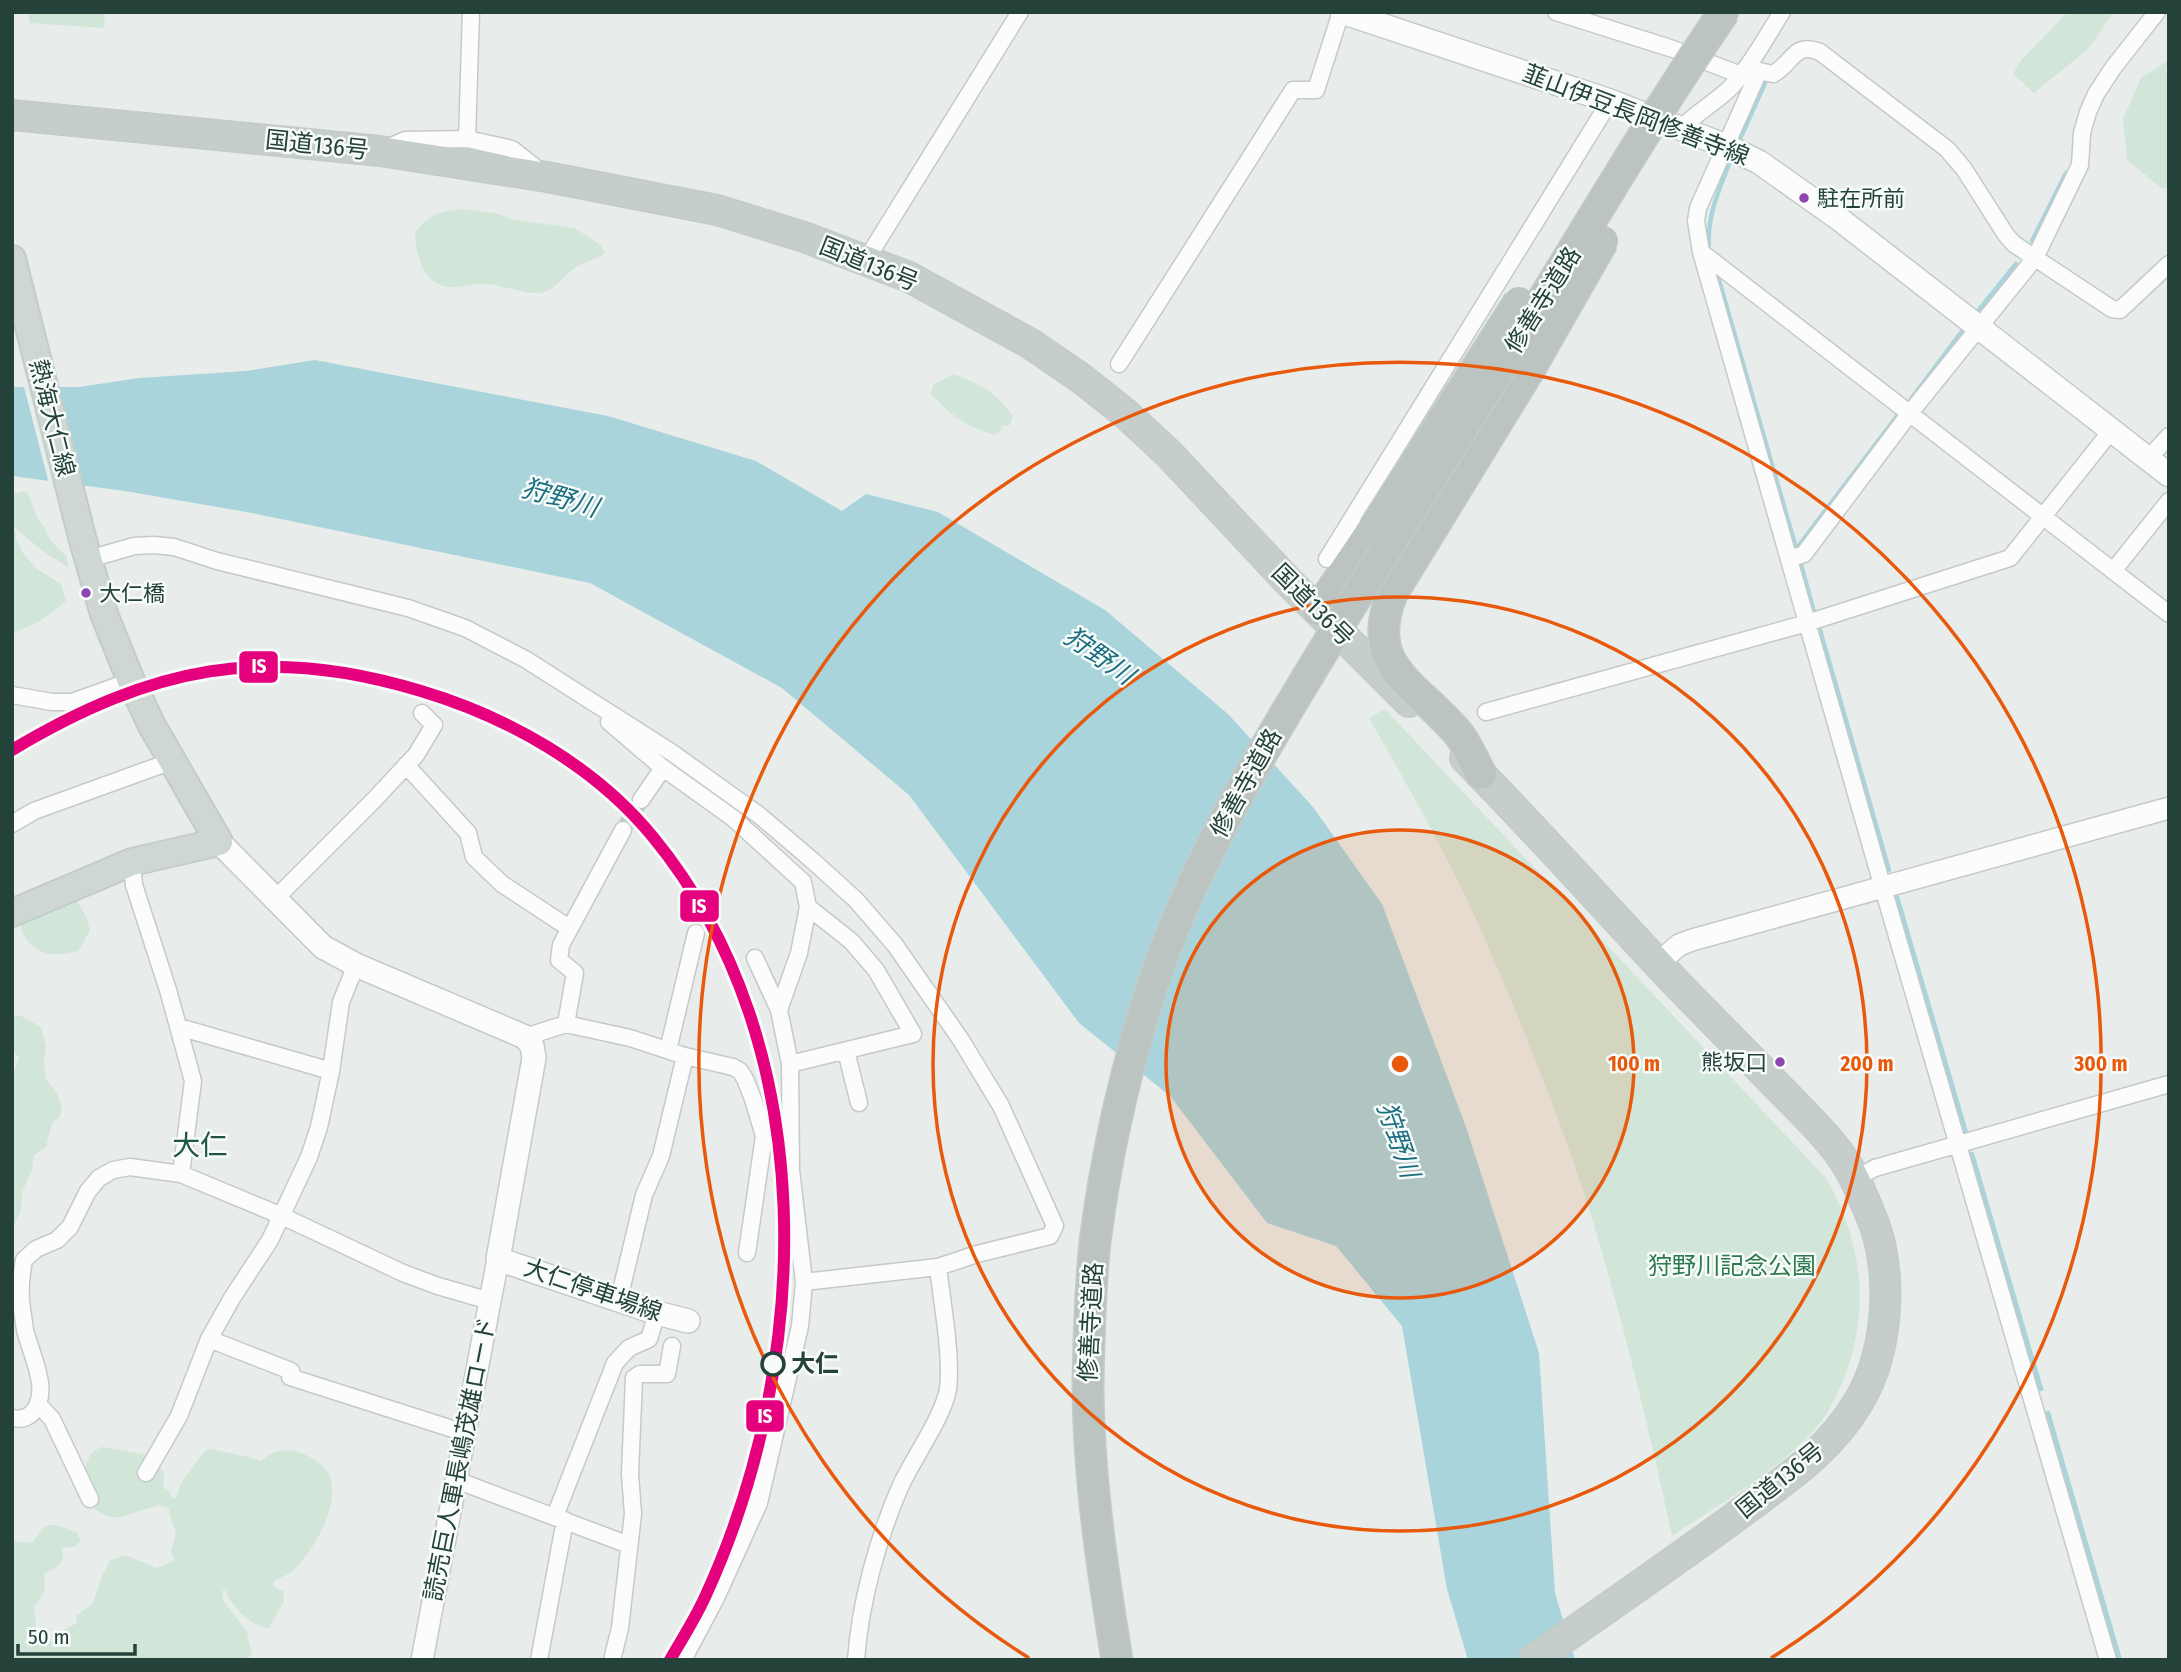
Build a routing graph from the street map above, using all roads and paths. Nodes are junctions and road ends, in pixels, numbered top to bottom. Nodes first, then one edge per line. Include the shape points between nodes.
1 (471, 12) edge
2 (1020, 12) edge
3 (1341, 12) edge
4 (1556, 12) edge
5 (1725, 12) edge
6 (1782, 12) edge
7 (2157, 12) edge
8 (1750, 70) junction
9 (1684, 71) junction
10 (1610, 101) junction
11 (12, 115) edge
12 (1681, 129) junction
13 (467, 139) junction
14 (1726, 146) junction
15 (380, 151) junction
16 (547, 177) junction
17 (1700, 252) junction
18 (2035, 258) junction
19 (12, 259) edge
20 (866, 260) junction
21 (2169, 264) edge
22 (1978, 326) junction
23 (1119, 364) dead end
24 (1426, 401) junction
25 (1910, 413) junction
26 (2111, 431) junction
27 (2169, 436) edge
28 (2148, 459) junction
29 (2169, 475) edge
30 (2169, 501) edge
31 (2043, 517) junction
32 (85, 548) junction
33 (1789, 559) junction
34 (1340, 560) junction
35 (2113, 571) junction
36 (1392, 594) junction
37 (1318, 610) junction
38 (2169, 614) edge
39 (1807, 623) junction
40 (1341, 633) junction
41 (131, 681) junction
42 (12, 695) edge
43 (598, 705) junction
44 (1486, 712) dead end
45 (422, 713) dead end
46 (172, 761) junction
47 (407, 765) junction
48 (663, 768) junction
49 (1481, 774) junction
50 (641, 800) tunnel mouth
51 (2169, 808) edge
52 (12, 824) edge
53 (623, 830) tunnel mouth
54 (219, 842) junction
55 (132, 862) junction
56 (1883, 888) junction
57 (275, 899) junction
58 (808, 907) junction
59 (12, 913) edge
60 (569, 928) junction
61 (696, 933) dead end
62 (755, 958) dead end
63 (1658, 963) junction
64 (356, 965) junction
65 (779, 1010) junction
66 (566, 1024) junction
67 (178, 1027) junction
68 (525, 1037) junction
69 (668, 1050) junction
70 (846, 1051) junction
71 (685, 1056) junction
72 (790, 1064) junction
73 (331, 1070) junction
74 (2169, 1084) edge
75 (859, 1104) dead end
76 (1958, 1145) junction
77 (181, 1174) junction
78 (1854, 1179) junction
79 (282, 1216) junction
80 (747, 1253) dead end
81 (498, 1259) junction
82 (938, 1267) junction
83 (804, 1282) junction
84 (619, 1299) junction
85 (490, 1301) junction
86 (657, 1313) junction
87 (688, 1321) dead end
88 (209, 1339) junction
89 (672, 1346) dead end
90 (39, 1405) junction
91 (12, 1418) edge
92 (465, 1433) junction
93 (146, 1473) dead end
94 (456, 1480) junction
95 (90, 1499) dead end
96 (560, 1518) junction
97 (629, 1545) junction
98 (422, 1660) edge
99 (539, 1660) edge
100 (612, 1660) edge
101 (683, 1660) edge
102 (856, 1660) edge
103 (1117, 1660) edge
104 (1533, 1660) edge
105 (2108, 1660) edge

1 - 13 street
2 - 20 street
3 - 10 main road, 韮山伊豆長岡修善寺線
3 - 23 street via 1316,90 1293,90
4 - 8 street
5 - 9 highway, 修善寺道路, bridge
5 - 36 highway, bridge via 1690,89 1528,372
6 - 8 street
7 - 18 street via 2096,94 2082,133 2080,165
8 - 12 street
8 - 14 street
8 - 18 street via 1773,74 1801,49 1821,52 1947,149 2006,235
9 - 34 highway, bridge via 1657,97 1626,142 1374,528
9 - 103 highway, 修善寺道路, bridge via 1251,770 1191,887 1145,1006 1109,1153 1090,1313 1088,1427 1100,1555
10 - 12 main road, 韮山伊豆長岡修善寺線
10 - 24 street
11 - 15 highway, 国道136号
12 - 14 main road, 韮山伊豆長岡修善寺線
13 - 15 street via 405,140
13 - 16 street via 512,149
14 - 17 street via 1698,208
14 - 22 main road, 韮山伊豆長岡修善寺線 via 1773,170
15 - 16 highway, 国道136号
16 - 20 highway, 国道136号 via 717,210
17 - 25 street
17 - 33 street
18 - 21 street via 2120,310
18 - 22 street
19 - 32 main road, 熱海大仁線
20 - 37 highway, 国道136号 via 975,312 1082,379 1169,454
22 - 25 street
22 - 26 main road, 韮山伊豆長岡修善寺線
24 - 34 street
24 - 34 street via 1421,430
25 - 31 street
25 - 33 street via 1804,554
26 - 28 main road, 韮山伊豆長岡修善寺線
26 - 31 street
27 - 28 street
28 - 29 main road, 韮山伊豆長岡修善寺線
30 - 35 street
31 - 35 street
31 - 39 street via 2010,558
32 - 41 main road, 熱海大仁線 via 104,614
32 - 43 street via 174,547 408,608 486,639
33 - 39 street
34 - 37 highway
35 - 38 street
36 - 40 highway via 1364,620
36 - 49 highway via 1382,626 1388,659 1459,734
37 - 40 highway, 国道136号
39 - 44 street
39 - 56 street
40 - 49 highway, 国道136号
41 - 42 street via 72,702
41 - 46 main road, 熱海大仁線
43 - 48 street via 608,720
43 - 82 street via 758,815 856,900 928,990 994,1095 1055,1226 1049,1236
45 - 47 street via 434,724
46 - 52 street via 34,811
46 - 54 main road, 熱海大仁線
47 - 57 street
47 - 60 street via 468,833 474,857 502,884
48 - 50 street
48 - 58 street via 733,818 803,882
49 - 63 highway, 国道136号
51 - 56 street
53 - 60 street
54 - 55 main road
54 - 57 main road
55 - 59 main road
55 - 67 street via 134,885
56 - 63 street via 1692,940
56 - 76 street
57 - 64 main road via 323,947
58 - 65 street via 799,953
58 - 70 street via 851,941 876,970 913,1034
60 - 66 street via 559,960 575,974
61 - 69 street
62 - 65 street
63 - 78 highway, 国道136号 via 1816,1126
64 - 68 main road
64 - 73 street via 341,1002
65 - 72 street
66 - 68 street
66 - 69 street
67 - 73 street
67 - 77 street via 193,1081
68 - 81 main road via 534,1058
69 - 71 street
70 - 72 street
70 - 75 street
71 - 80 street via 740,1071 754,1099 764,1136
71 - 84 street via 661,1156 643,1195
72 - 83 street via 791,1170
73 - 79 street via 309,1157
74 - 76 street
76 - 78 street via 1875,1168
76 - 105 street
77 - 79 street, 読売巨人軍長嶋茂雄ロード
77 - 90 street, 読売巨人軍長嶋茂雄ロード via 130,1167 113,1170 99,1178 57,1241 36,1249 24,1260 21,1305 41,1392
78 - 104 highway, 国道136号 via 1871,1214 1885,1276 1880,1345 1859,1402 1813,1459
79 - 85 street, 読売巨人軍長嶋茂雄ロード via 403,1273
79 - 88 street
81 - 84 main road, 大仁停車場線
81 - 85 street
82 - 83 street
82 - 102 street via 948,1391 892,1508 863,1603
83 - 101 street via 800,1325 759,1503
84 - 86 main road, 大仁停車場線
85 - 92 street, 読売巨人軍長嶋茂雄ロード
86 - 87 main road, 大仁停車場線
86 - 96 street via 649,1339 629,1348 615,1363
88 - 92 street via 291,1371 290,1377
88 - 93 street via 179,1416
89 - 97 street via 667,1374 634,1378
90 - 91 street via 29,1416
90 - 95 street via 52,1419
92 - 94 street, 読売巨人軍長嶋茂雄ロード
94 - 96 street
94 - 98 street, 読売巨人軍長嶋茂雄ロード
96 - 97 street
96 - 99 street
97 - 100 street

